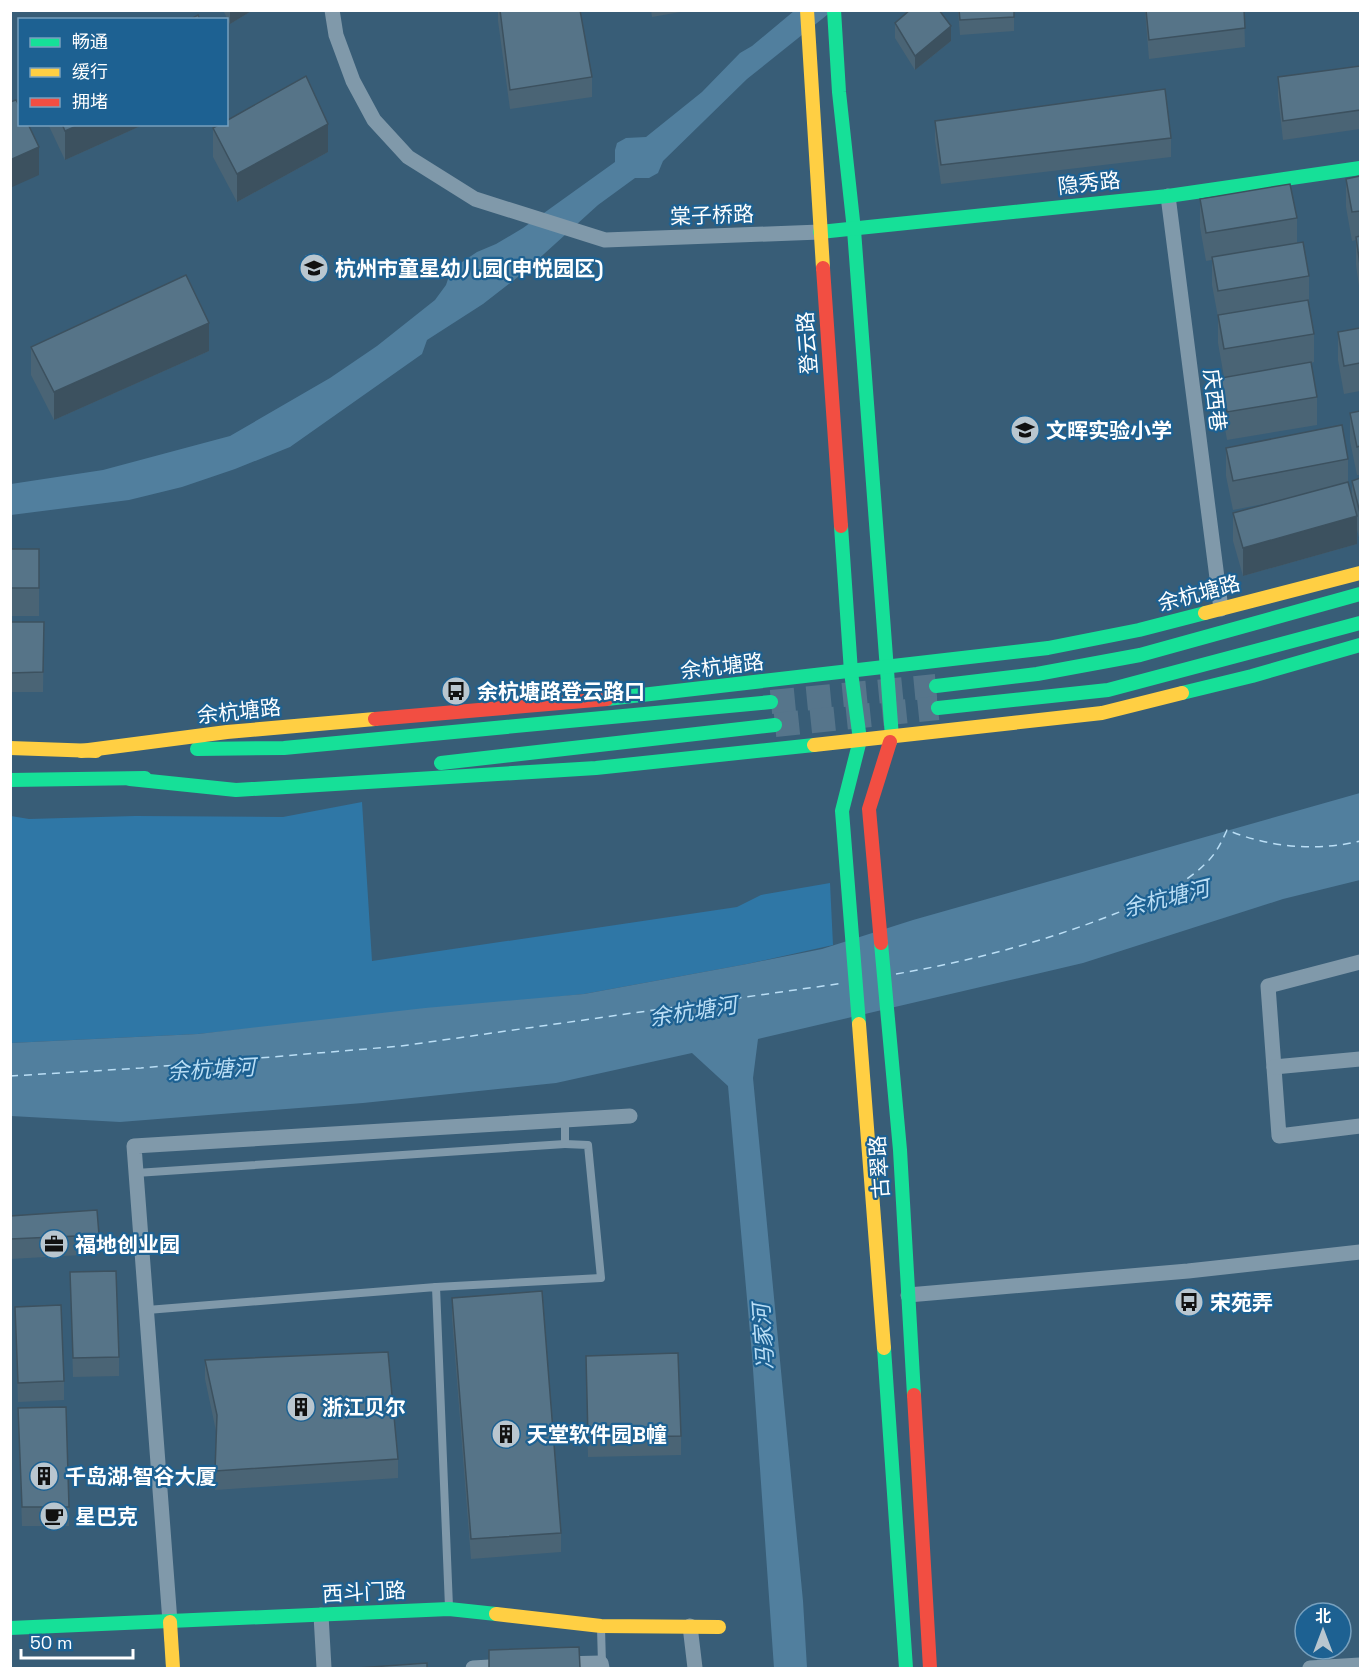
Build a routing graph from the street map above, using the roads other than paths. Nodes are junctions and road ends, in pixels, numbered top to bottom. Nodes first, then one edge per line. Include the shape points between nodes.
1 (332, 10) edge
2 (807, 10) edge
3 (834, 10) edge
4 (1360, 168) edge
5 (1168, 196) junction
6 (854, 230) junction
7 (820, 232) junction
8 (1360, 573) edge
9 (1360, 594) edge
10 (1221, 609) junction
11 (1360, 623) edge
12 (1360, 645) edge
13 (886, 667) junction
14 (851, 672) junction
15 (936, 686) tunnel mouth
16 (771, 702) tunnel mouth
17 (938, 708) tunnel mouth
18 (775, 725) tunnel mouth
19 (892, 737) junction
20 (860, 740) junction
21 (10, 748) edge
22 (81, 751) junction
23 (428, 763) dead end
24 (214, 775) dead end
25 (130, 779) junction
26 (10, 780) edge
27 (1360, 962) edge
28 (1360, 1059) edge
29 (1274, 1067) junction
30 (630, 1116) dead end
31 (565, 1119) junction
32 (1360, 1126) edge
33 (565, 1144) junction
34 (136, 1173) junction
35 (1360, 1252) edge
36 (436, 1287) junction
37 (908, 1295) junction
38 (147, 1310) junction
39 (449, 1609) junction
40 (321, 1615) junction
41 (170, 1622) junction
42 (601, 1626) junction
43 (690, 1626) junction
44 (719, 1627) dead end
45 (10, 1628) edge
46 (543, 1665) edge
47 (1360, 1665) edge
48 (519, 1666) edge
49 (602, 1666) edge
50 (173, 1668) edge
51 (324, 1668) edge
52 (473, 1668) edge
53 (695, 1668) edge
54 (906, 1668) edge
55 (930, 1668) edge
56 (1310, 1668) edge

1 - 7 street, 棠子桥路 via 336,35 353,81 374,120 408,157 476,199 605,240
2 - 7 main road, 登云路
3 - 6 main road
4 - 5 main road, 隐秀路
5 - 6 main road, 隐秀路
5 - 10 street, 庆西巷
6 - 7 main road, 隐秀路
6 - 13 main road
7 - 14 main road, 登云路
8 - 10 main road, 余杭塘路
9 - 15 main road, 余杭塘路 via 1140,655 1037,674
10 - 13 main road, 余杭塘路 via 1048,648
11 - 17 main road via 1108,690
12 - 19 main road via 1102,713
13 - 14 main road, 余杭塘路
13 - 19 main road, 古翠路
14 - 20 main road, 古翠路
14 - 22 main road, 余杭塘路 via 654,695 227,732
16 - 22 main road, 余杭塘路 via 284,748
18 - 23 main road
19 - 20 main road
19 - 37 main road, 古翠路 via 869,809 900,1149
20 - 25 main road via 596,768 236,790
20 - 54 main road, 古翠路 via 842,811
21 - 22 main road, 余杭塘路
24 - 25 main road
25 - 26 main road
27 - 29 street via 1268,986
28 - 29 street
29 - 32 street via 1279,1136
30 - 31 street
31 - 33 lane
31 - 34 street via 134,1146
33 - 34 lane
33 - 36 lane via 588,1145 601,1278
34 - 38 street
35 - 37 street
36 - 38 lane
36 - 39 lane
37 - 55 main road, 古翠路
38 - 41 street
39 - 40 main road, 西斗门路
39 - 42 main road, 西斗门路
40 - 41 main road, 西斗门路
40 - 51 street
41 - 45 main road, 西斗门路
41 - 50 main road
42 - 43 main road, 西斗门路
42 - 49 lane
43 - 44 main road, 西斗门路
43 - 53 street
46 - 49 street
47 - 56 street
48 - 52 street

